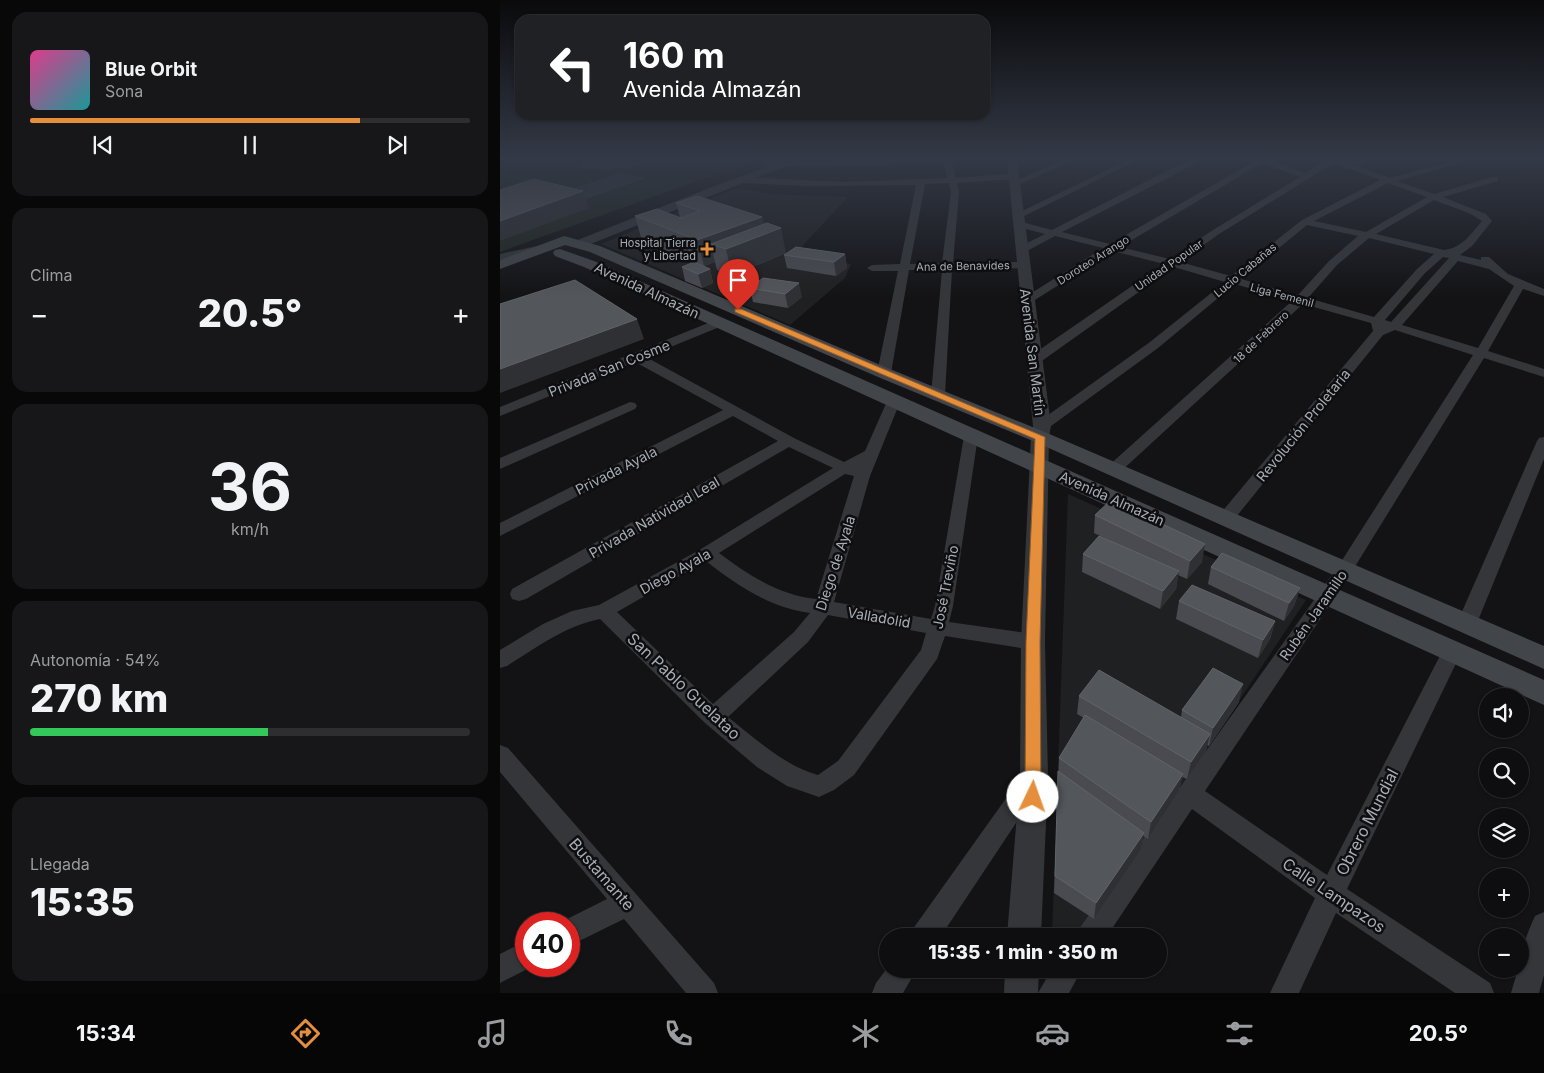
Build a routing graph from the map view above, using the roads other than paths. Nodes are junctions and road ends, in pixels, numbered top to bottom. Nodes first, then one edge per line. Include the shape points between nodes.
1 (663, 205) edge
2 (672, 205) edge
3 (916, 205) edge
4 (953, 205) edge
5 (1017, 205) edge
6 (1046, 205) edge
7 (1108, 205) edge
8 (1183, 205) edge
9 (1257, 205) edge
10 (1335, 205) edge
11 (1421, 205) edge
12 (1477, 205) edge
13 (1017, 220) junction
14 (1305, 222) junction
15 (1056, 233) junction
16 (1367, 235) junction
17 (1468, 244) junction
18 (561, 246) junction
19 (1112, 248) junction
20 (1440, 254) junction
21 (1455, 255) junction
22 (500, 257) edge
23 (1022, 258) junction
24 (1172, 263) junction
25 (500, 265) edge
26 (1490, 266) junction
27 (946, 267) junction
28 (872, 268) dead end
29 (904, 268) junction
30 (500, 276) edge
31 (1230, 281) junction
32 (1520, 285) junction
33 (1544, 293) edge
34 (1300, 300) junction
35 (1026, 301) junction
36 (718, 324) junction
37 (1394, 326) junction
38 (1378, 327) junction
39 (1481, 352) junction
40 (636, 357) junction
41 (1034, 360) junction
42 (884, 373) junction
43 (1544, 373) edge
44 (938, 395) junction
45 (893, 402) junction
46 (630, 406) dead end
47 (732, 411) junction
48 (500, 412) edge
49 (1041, 431) junction
50 (971, 436) junction
51 (789, 441) junction
52 (1544, 441) edge
53 (870, 454) junction
54 (500, 464) edge
55 (1039, 466) junction
56 (844, 468) junction
57 (1113, 470) junction
58 (862, 476) junction
59 (1226, 518) junction
60 (500, 530) edge
61 (707, 553) junction
62 (1345, 569) junction
63 (519, 594) dead end
64 (1327, 595) junction
65 (823, 607) junction
66 (604, 611) junction
67 (1467, 623) junction
68 (938, 627) junction
69 (1033, 642) junction
70 (1452, 651) junction
71 (1544, 658) edge
72 (500, 660) edge
73 (1544, 693) edge
74 (713, 717) junction
75 (505, 769) edge
76 (1034, 777) junction
77 (819, 786) joint
78 (1189, 793) junction
79 (1331, 894) junction
80 (627, 903) junction
81 (1544, 925) edge
82 (580, 927) edge
83 (930, 928) edge
84 (1025, 928) edge
85 (1096, 928) edge
86 (515, 961) edge
87 (500, 969) edge
88 (897, 978) edge
89 (1022, 978) edge
90 (1062, 978) edge
91 (704, 993) edge
92 (886, 993) edge
93 (1021, 993) edge
94 (1052, 993) edge
95 (1284, 993) edge
96 (1480, 993) edge
97 (1525, 993) edge

1 - 18 street
2 - 18 street
3 - 29 street
4 - 27 street
5 - 13 street, Avenida San Martín
6 - 13 street
7 - 15 street
8 - 19 street, Doroteo Arango
9 - 24 street, Unidad Popular
10 - 14 street, Lucio Cabañas
11 - 16 street, 18 de Febrero
12 - 17 street, Revolución Proletaria via 1487,221
13 - 15 street, Liga Femenil
13 - 23 street, Avenida San Martín
14 - 16 street
14 - 31 street, Lucio Cabañas
15 - 19 street, Liga Femenil
15 - 23 street
16 - 20 street
16 - 34 street, 18 de Febrero via 1349,248
17 - 21 street, Revolución Proletaria
17 - 26 street
18 - 22 street
18 - 25 main road
18 - 30 main road
18 - 36 main road, Avenida Almazán via 598,268
18 - 42 main road, Avenida Almazán
19 - 24 street, Liga Femenil
19 - 35 street, Doroteo Arango
20 - 21 street
20 - 38 street, Revolución Proletaria via 1421,271
21 - 26 street
21 - 37 street, Revolución Proletaria
23 - 27 street, Ana de Benavides
23 - 35 street, Avenida San Martín
24 - 31 street, Liga Femenil
24 - 41 street, Unidad Popular
26 - 32 street
27 - 29 street, Ana de Benavides
27 - 44 street
28 - 29 street, Ana de Benavides
29 - 42 street
31 - 34 street, Liga Femenil
31 - 49 street, Lucio Cabañas via 1154,345
32 - 33 street
32 - 39 street, Rubén Jaramillo
34 - 38 street, Liga Femenil
34 - 57 street, 18 de Febrero
35 - 41 street, Avenida San Martín
36 - 40 street, Privada San Cosme
36 - 45 main road, Avenida Almazán
37 - 38 street, Revolución Proletaria
37 - 39 street
38 - 59 street, Revolución Proletaria
39 - 43 street
39 - 62 street, Rubén Jaramillo
40 - 47 street
40 - 48 street, Privada San Cosme
41 - 49 street, Avenida San Martín
42 - 44 main road, Avenida Almazán
44 - 49 main road, Avenida Almazán
45 - 50 main road, Avenida Almazán
45 - 53 street, Diego de Ayala
46 - 54 street
47 - 51 street
47 - 60 street, Privada Ayala
49 - 55 street, Avenida San Martín
49 - 57 main road, Avenida Almazán
50 - 55 main road, Avenida Almazán
50 - 68 street, José Treviño
51 - 56 street
51 - 63 street, Privada Natividad Leal
52 - 67 street
53 - 56 street, Diego Ayala
53 - 58 street, Diego de Ayala
55 - 64 main road, Avenida Almazán
55 - 69 street, Avenida San Martín
56 - 58 street
56 - 61 street, Diego Ayala
57 - 59 main road, Avenida Almazán
58 - 65 street, Diego de Ayala
59 - 62 main road, Avenida Almazán
61 - 65 street, Valladolid via 754,586 799,605
61 - 66 street, Diego Ayala
62 - 64 street, Rubén Jaramillo
62 - 67 main road, Avenida Almazán
64 - 70 main road, Avenida Almazán
64 - 78 street, Rubén Jaramillo
65 - 68 street, Valladolid
65 - 74 street, Diego de Ayala via 801,637
66 - 72 street, Diego Ayala via 579,616 550,628
66 - 74 street, San Pablo Guelatao
67 - 71 main road, Avenida Almazán
68 - 69 street, Valladolid
68 - 77 street, José Treviño via 930,654 846,768
69 - 76 street, Avenida San Martín
70 - 73 main road, Avenida Almazán
70 - 79 street, Obrero Mundial
74 - 77 street, San Pablo Guelatao via 765,760 795,779
75 - 80 street, Bustamante
76 - 83 street
76 - 84 street, Avenida San Martín
78 - 79 street, Calle Lampazos
78 - 85 street, Rubén Jaramillo
79 - 95 street, Obrero Mundial
79 - 96 street, Calle Lampazos
80 - 82 street
80 - 91 street, Bustamante
81 - 97 street
86 - 87 street
88 - 92 street
89 - 93 street
90 - 94 street

